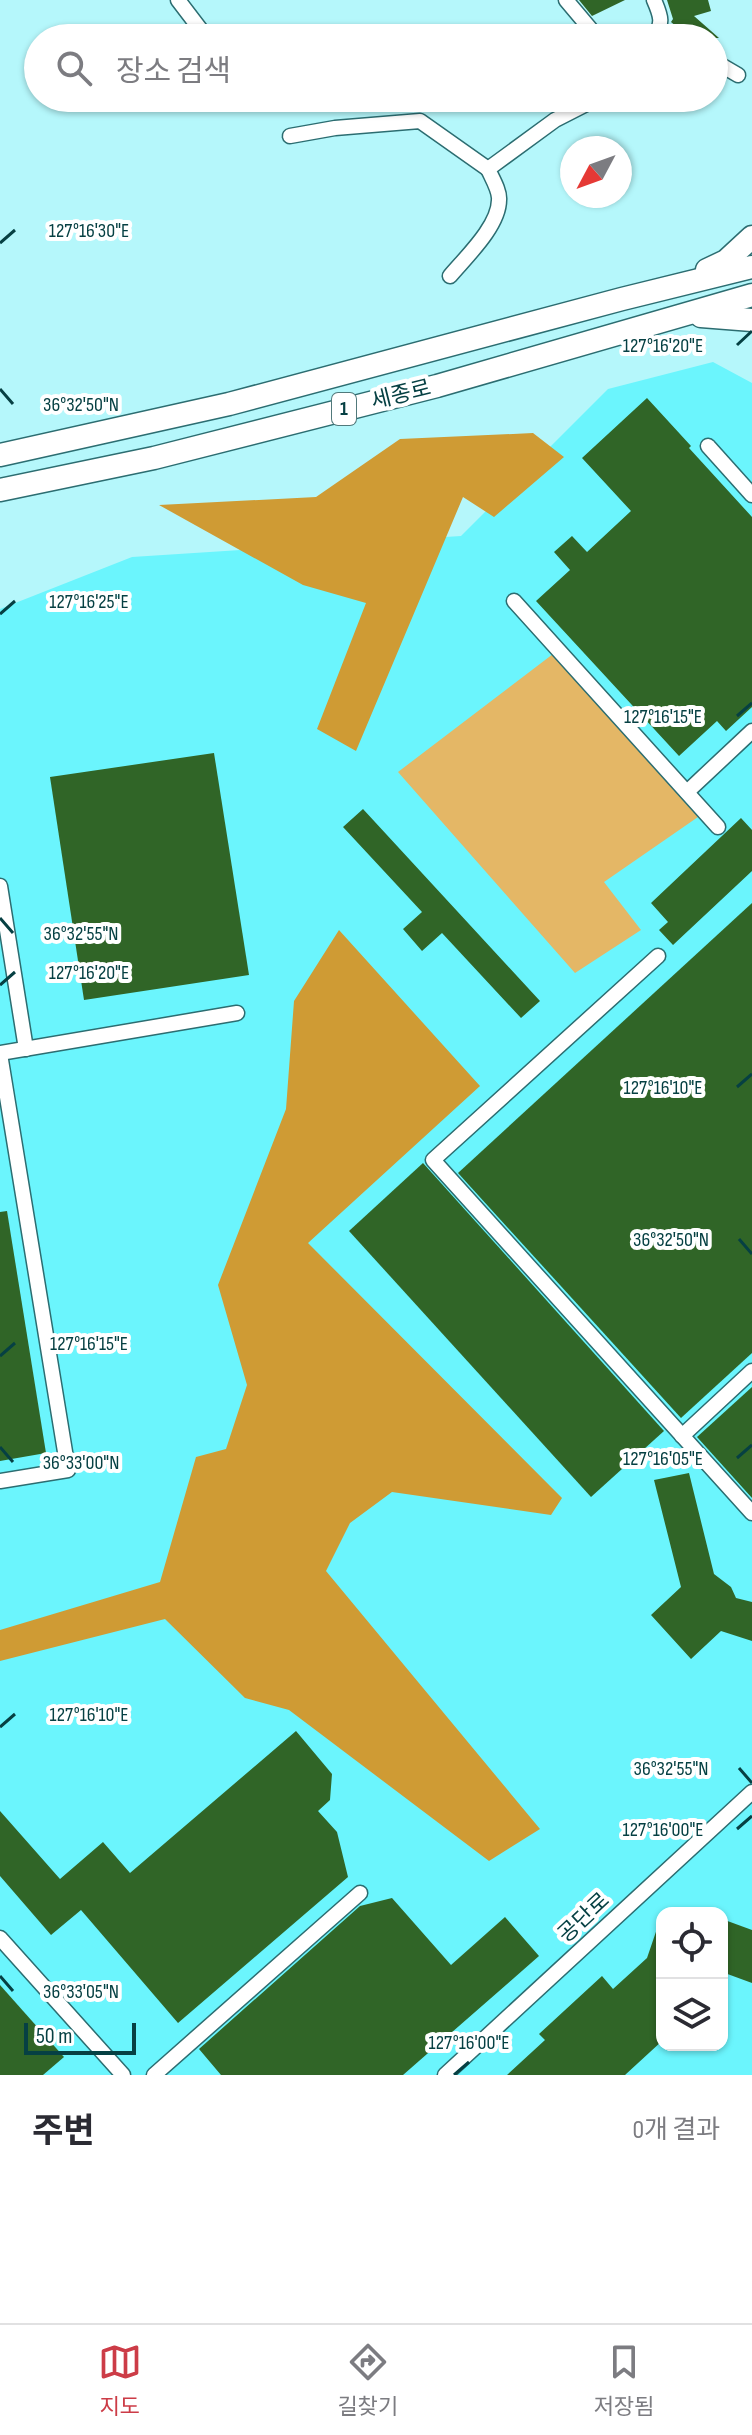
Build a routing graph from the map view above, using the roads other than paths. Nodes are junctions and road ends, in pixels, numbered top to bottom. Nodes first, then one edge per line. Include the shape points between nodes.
1 (178, 0) edge
2 (566, 0) edge
3 (654, 0) edge
4 (196, 24) edge
5 (586, 24) edge
6 (659, 24) edge
7 (728, 69) edge
8 (738, 75) dead end
9 (571, 112) edge
10 (290, 136) dead end
11 (488, 169) junction
12 (752, 237) edge
13 (752, 267) edge
14 (450, 276) dead end
15 (666, 289) junction
16 (752, 295) edge
17 (684, 315) junction
18 (752, 320) edge
19 (708, 446) dead end
20 (0, 455) edge
21 (0, 490) edge
22 (752, 495) edge
23 (514, 601) dead end
24 (752, 731) edge
25 (687, 792) junction
26 (718, 827) dead end
27 (0, 886) edge
28 (658, 956) dead end
29 (237, 1013) dead end
30 (26, 1049) junction
31 (0, 1054) edge
32 (752, 1371) edge
33 (682, 1436) junction
34 (0, 1481) edge
35 (752, 1513) edge
36 (752, 1792) edge
37 (360, 1893) dead end
38 (0, 1938) edge
39 (123, 2075) edge
40 (154, 2075) edge
41 (445, 2075) edge

1 - 4 street
2 - 5 street
3 - 6 street
7 - 8 street
9 - 11 street
10 - 11 street via 420,121
11 - 14 street via 500,199 495,215
12 - 15 highway via 726,261
13 - 15 highway, 세종로 / 1
15 - 20 highway, 세종로 / 1 via 229,404
16 - 17 highway, 세종로 / 1
17 - 18 highway
17 - 21 highway, 세종로 / 1 via 377,401 154,458
19 - 22 street
23 - 25 street
24 - 25 street
25 - 26 street
27 - 30 street
28 - 33 street via 433,1160
29 - 30 street
30 - 31 street
31 - 34 street via 68,1470
32 - 33 street
33 - 35 street
36 - 41 street, 공단로
37 - 40 street
38 - 39 street

